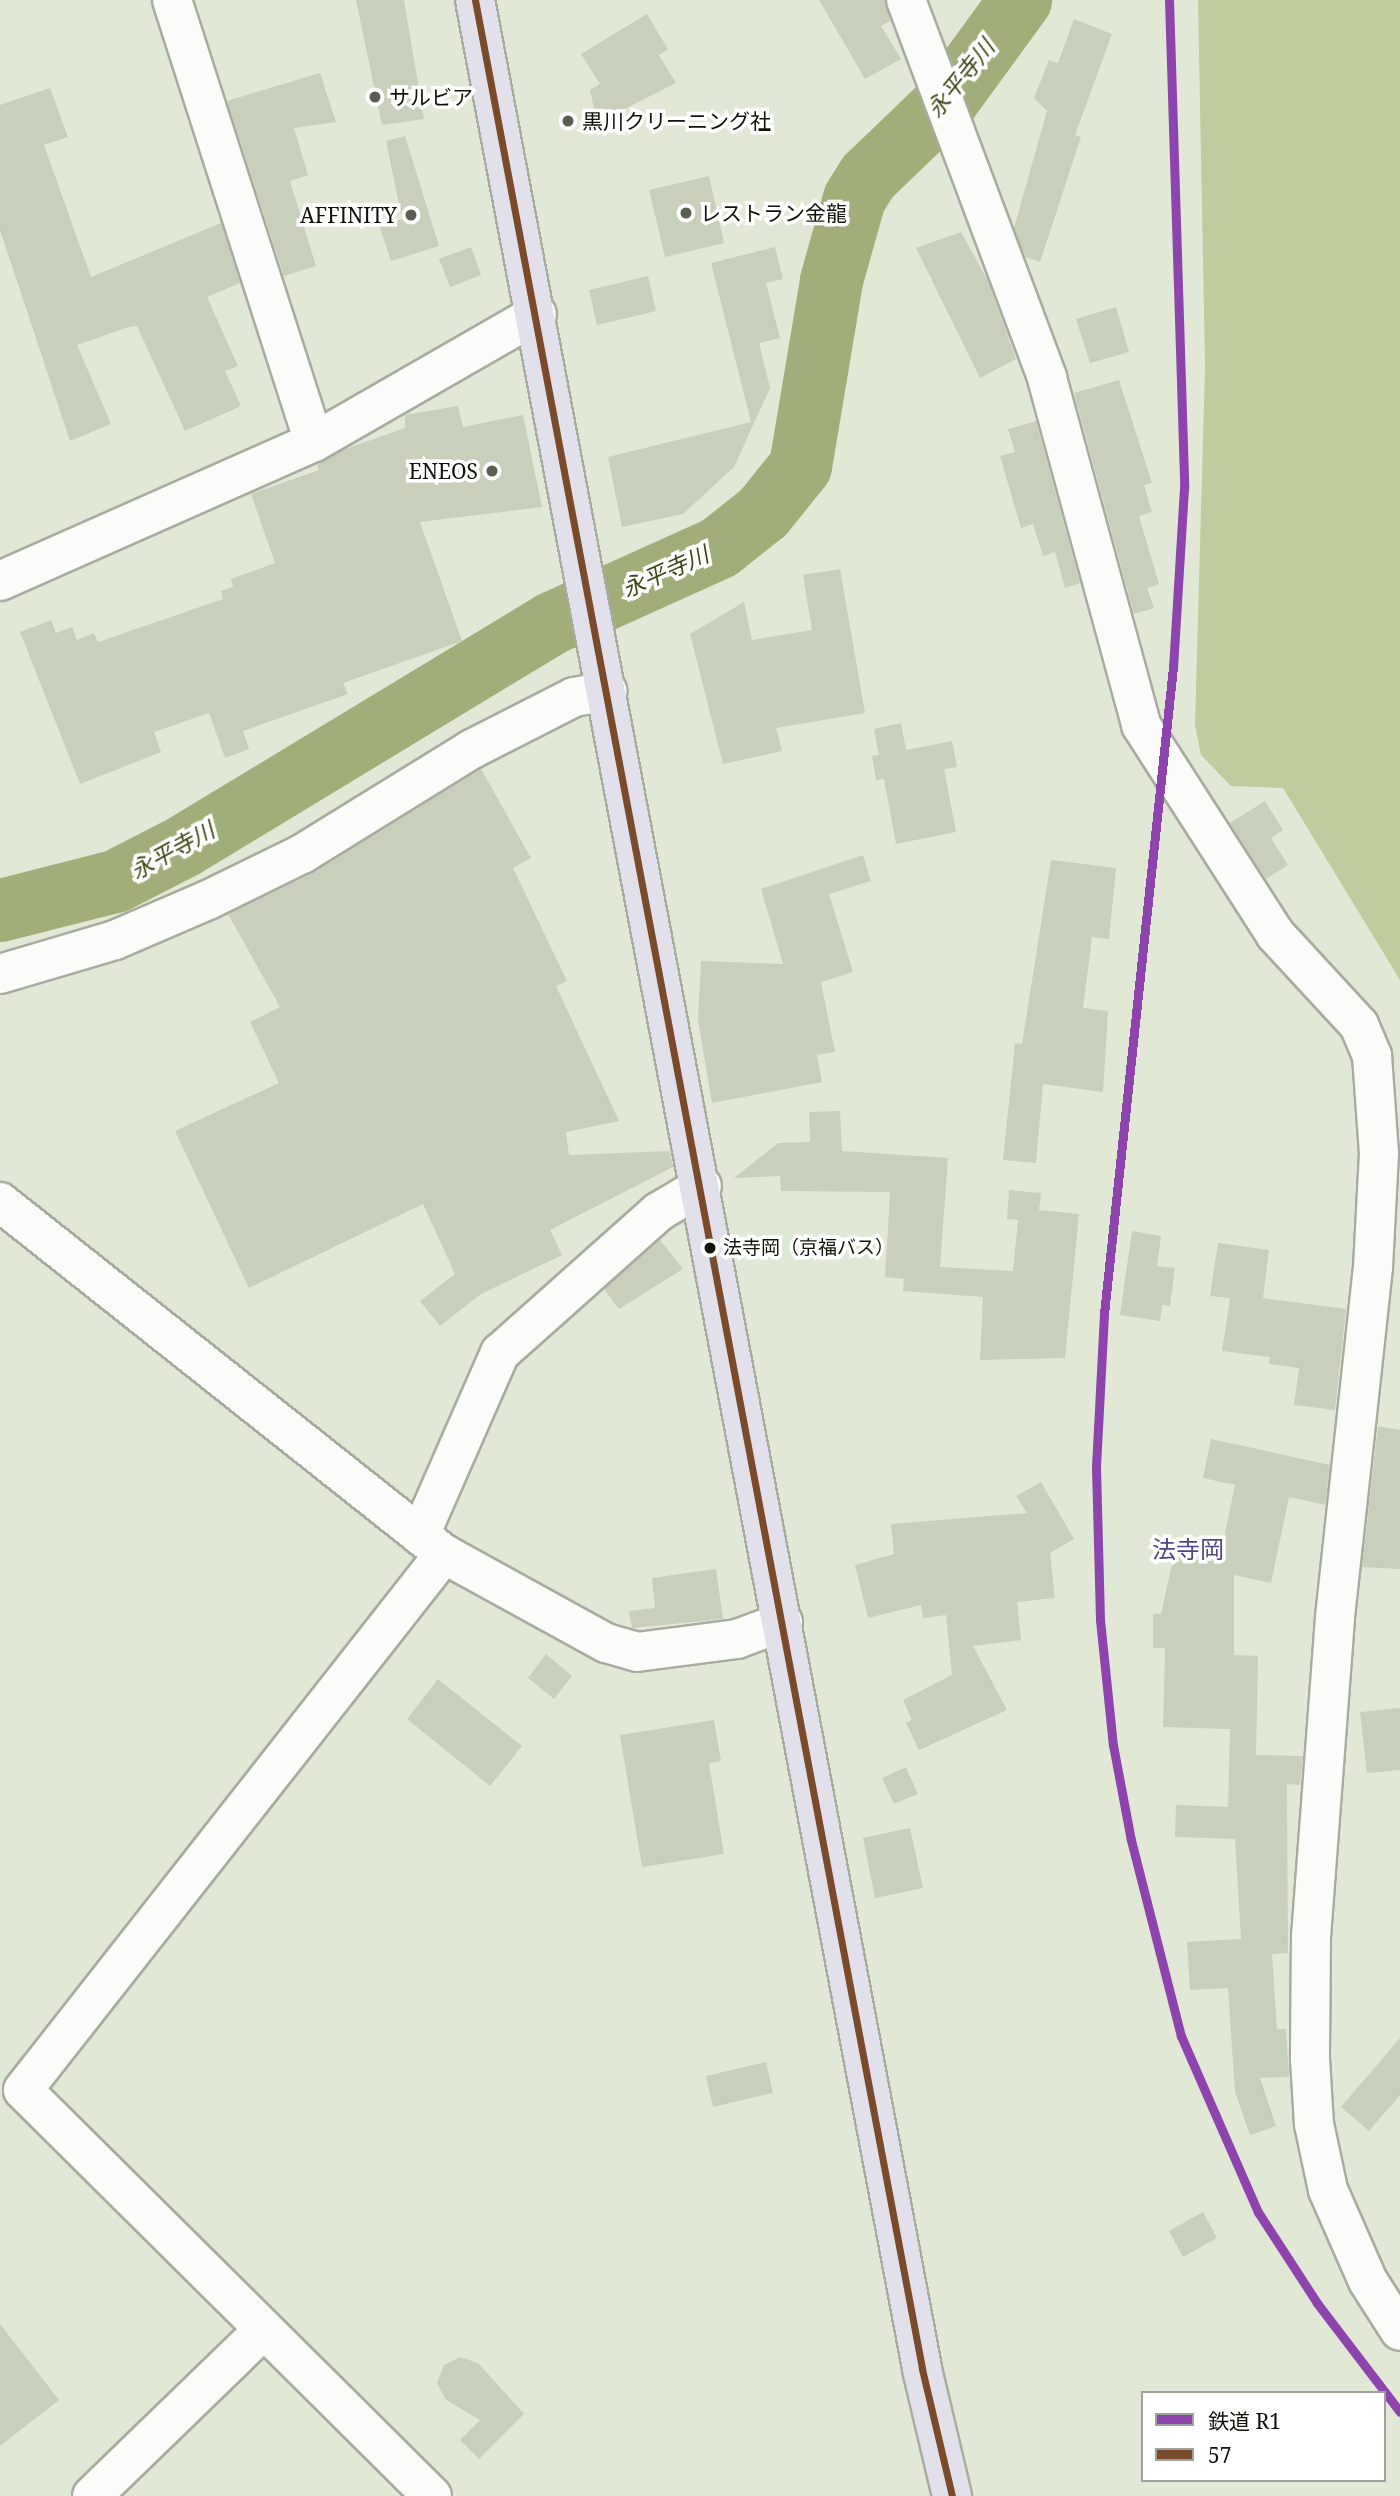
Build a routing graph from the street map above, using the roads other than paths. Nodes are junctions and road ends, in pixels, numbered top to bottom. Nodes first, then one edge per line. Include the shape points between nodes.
1 (172, 0) edge
2 (475, 0) edge
3 (906, 0) edge
4 (537, 314) junction
5 (314, 442) junction
6 (0, 581) edge
7 (604, 675) junction
8 (0, 974) edge
9 (702, 1186) junction
10 (0, 1202) edge
11 (432, 1544) junction
12 (783, 1622) junction
13 (263, 2330) junction
14 (1400, 2331) edge
15 (92, 2496) edge
16 (432, 2496) edge
17 (952, 2496) edge

1 - 5 street
2 - 4 highway via 496,128
3 - 14 street via 1047,378 1141,725 1275,934 1359,1025 1372,1056 1379,1153 1373,1267 1335,1618 1311,1936 1310,2059 1314,2124 1328,2190 1368,2281
4 - 5 street
4 - 7 highway
5 - 6 street
7 - 8 street via 575,697 472,749 302,854 210,900 115,940
7 - 9 highway
9 - 11 street via 658,1212 500,1353
9 - 12 highway
10 - 11 street
11 - 12 street via 606,1643 637,1652 737,1639
11 - 13 street via 23,2090
12 - 17 highway via 922,2369
13 - 15 street
13 - 16 street

